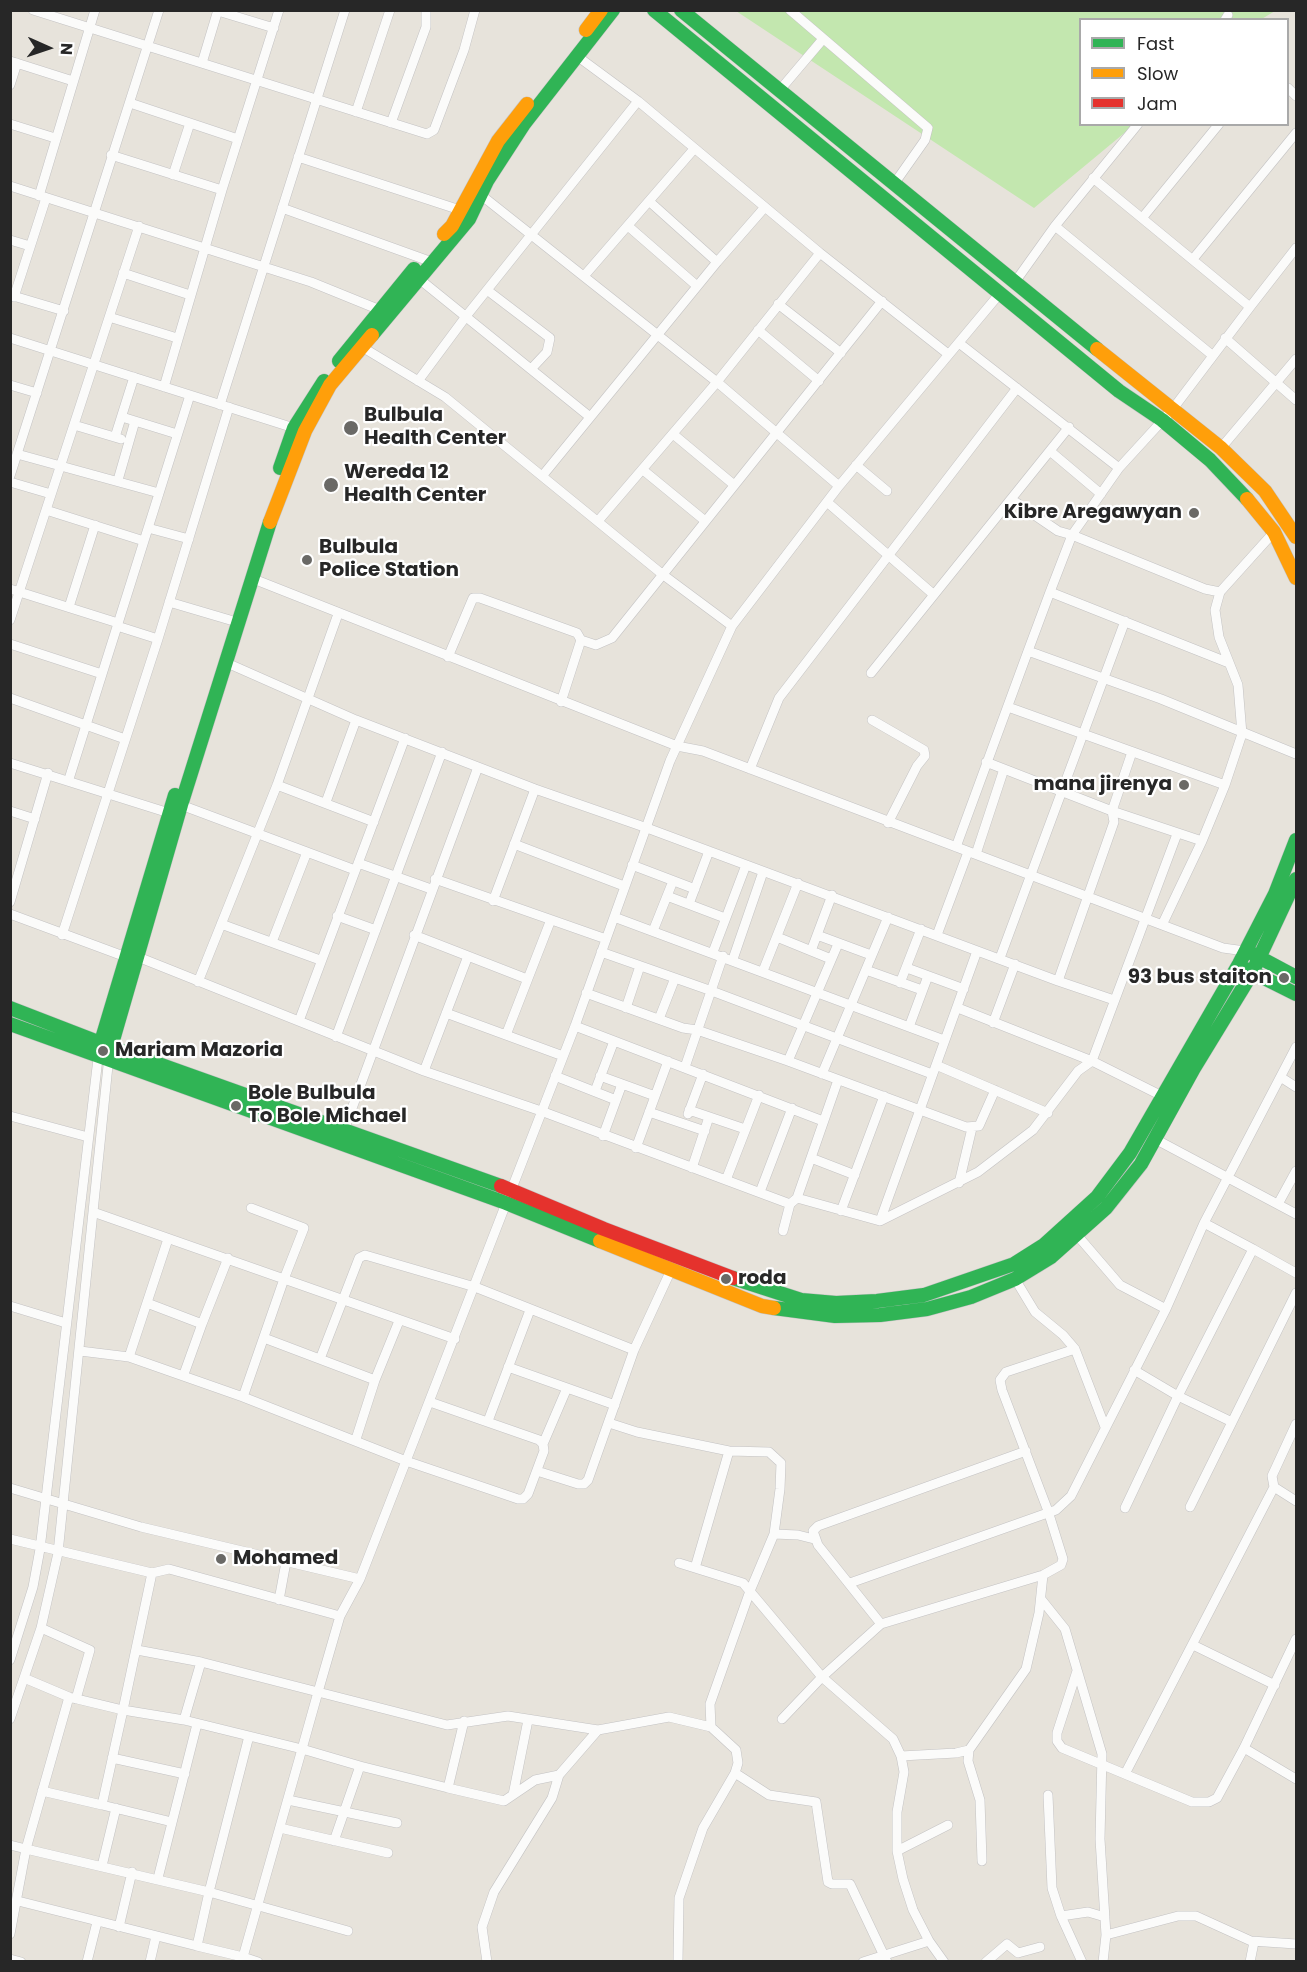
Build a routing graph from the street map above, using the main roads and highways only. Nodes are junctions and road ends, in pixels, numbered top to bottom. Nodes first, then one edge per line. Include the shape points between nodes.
1 (601, 10) edge
2 (613, 10) edge
3 (654, 10) edge
4 (681, 10) edge
5 (428, 260) junction
6 (1167, 415) junction
7 (1296, 537) edge
8 (1296, 578) edge
9 (1296, 840) edge
10 (1296, 879) edge
11 (1245, 951) junction
12 (132, 957) junction
13 (1261, 957) junction
14 (1239, 964) junction
15 (1252, 973) junction
16 (1296, 977) edge
17 (1296, 994) edge
18 (10, 1008) edge
19 (10, 1023) edge
20 (105, 1051) junction
21 (1112, 1188) junction
22 (509, 1197) junction
23 (877, 1301) junction
24 (880, 1315) junction

1 - 5 main road via 498,141 452,226
2 - 5 main road via 524,124 469,219
3 - 6 main road via 1119,391
4 - 6 main road via 1015,282
5 - 12 main road via 418,278 330,385 305,430 251,578
5 - 12 main road via 380,310 311,399 294,428 169,813
6 - 7 main road via 1221,448 1265,491
6 - 8 main road via 1251,502 1274,532
9 - 11 main road via 1275,894
10 - 13 main road
11 - 13 main road
11 - 14 main road
12 - 20 main road
13 - 15 main road
13 - 16 main road
14 - 15 main road
14 - 21 main road
15 - 17 main road
15 - 21 main road via 1141,1164
18 - 20 main road
19 - 20 main road
20 - 22 main road
20 - 22 main road via 344,1130
21 - 23 main road via 1044,1245 1014,1264 924,1294
21 - 24 main road via 1077,1235 1015,1279 971,1298
22 - 23 main road via 801,1300
22 - 24 main road via 671,1270 771,1308 835,1316
23 - 24 main road

